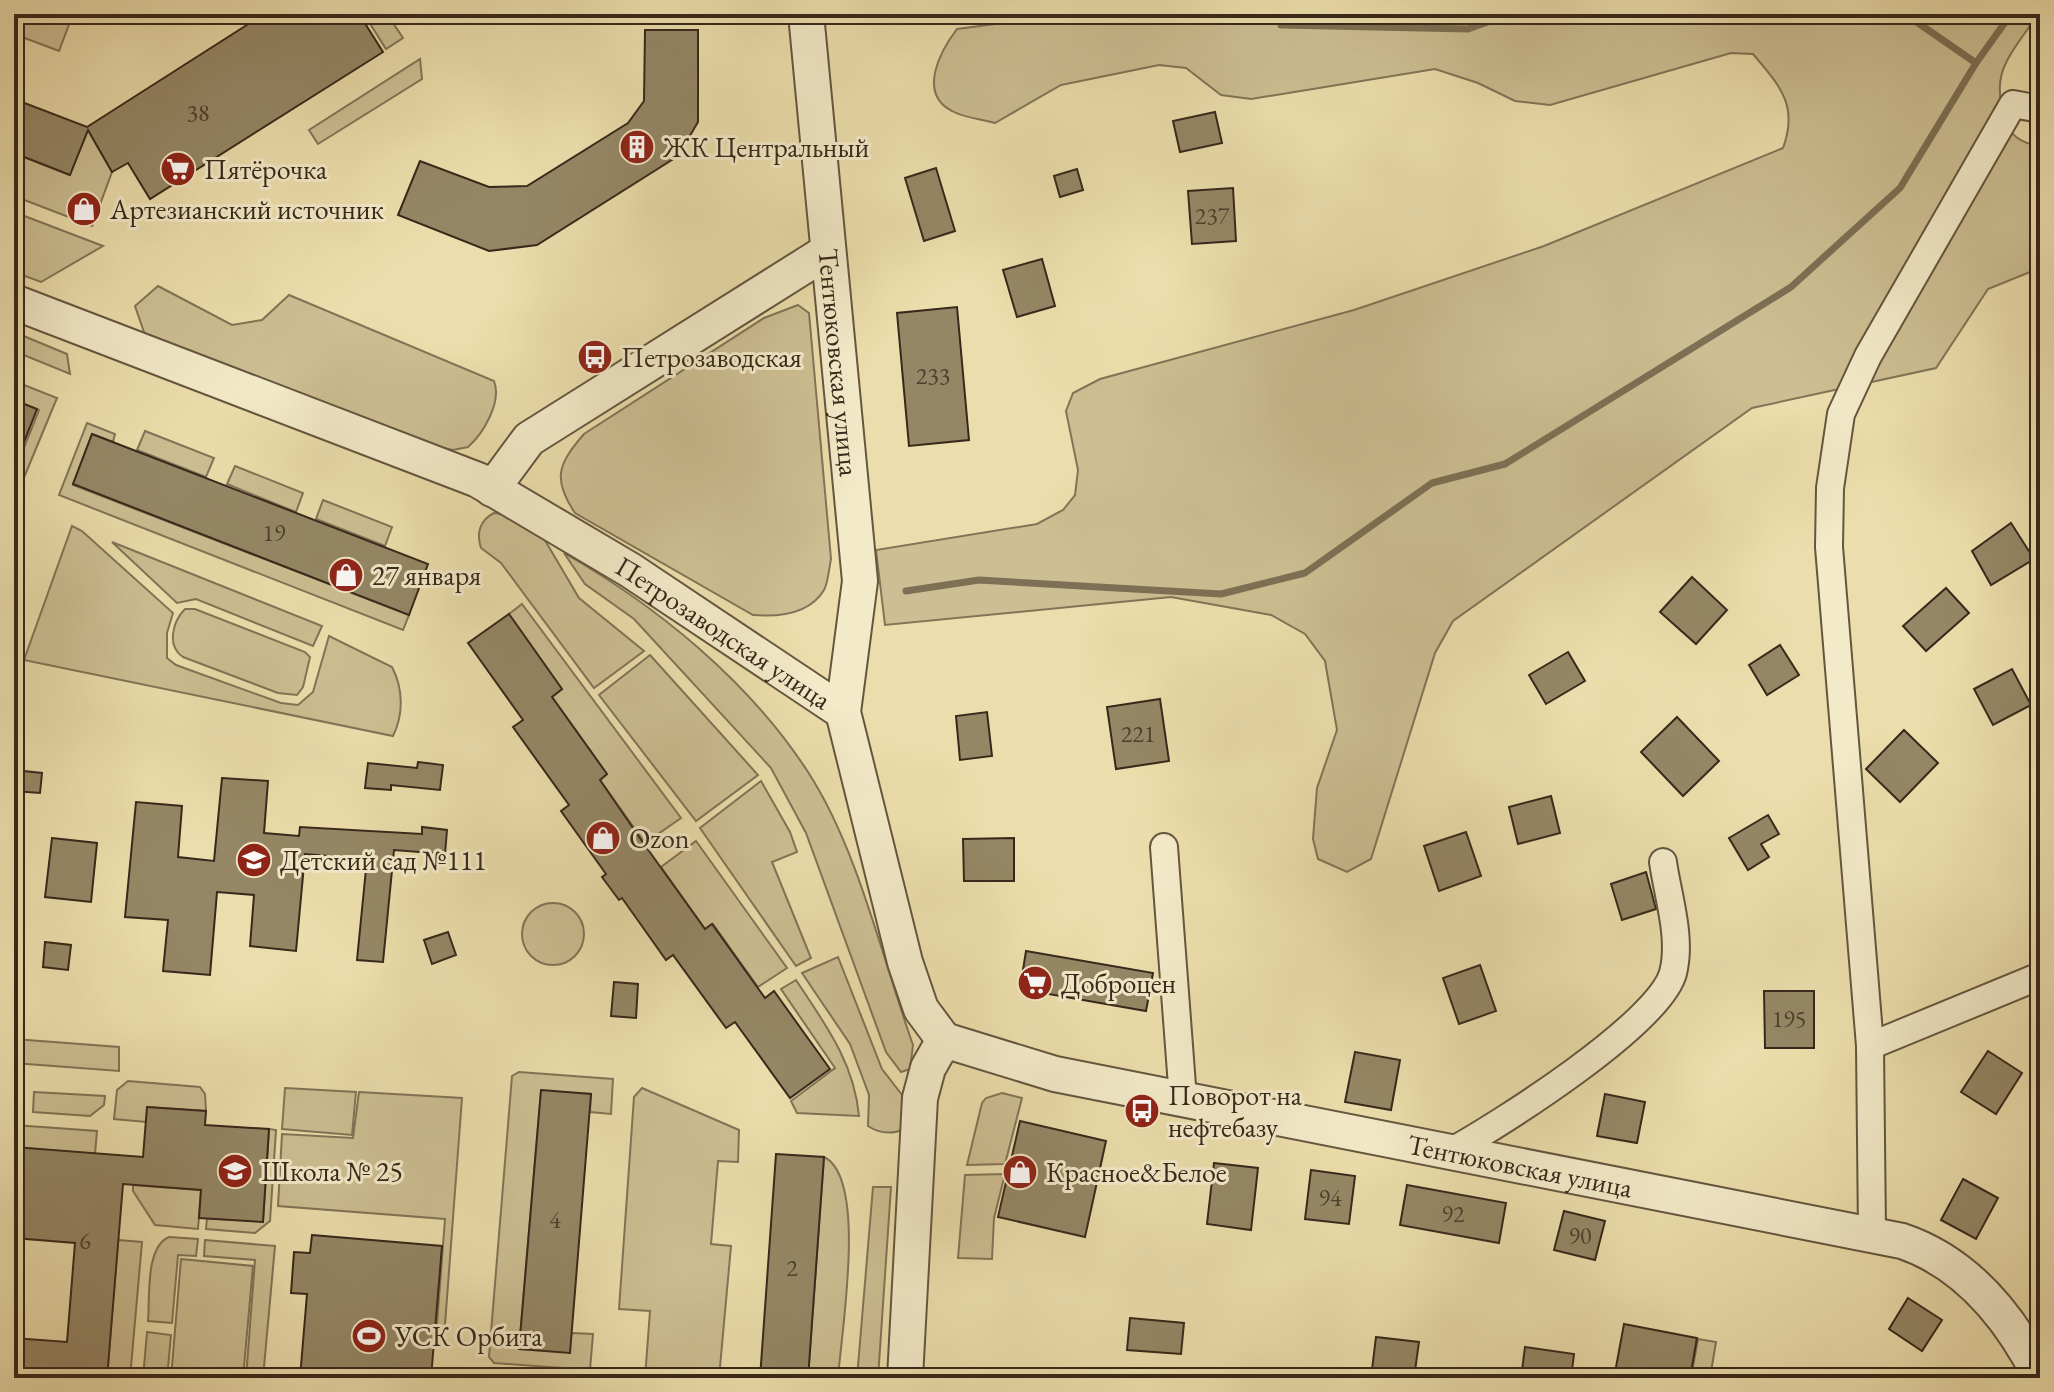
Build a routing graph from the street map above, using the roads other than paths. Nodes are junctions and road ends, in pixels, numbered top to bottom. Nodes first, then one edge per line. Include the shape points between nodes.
1 (806, 14) edge
2 (2040, 109) edge
3 (828, 251) junction
4 (14, 302) edge
5 (492, 489) junction
6 (843, 712) junction
7 (1164, 847) dead end
8 (1663, 862) dead end
9 (2040, 976) edge
10 (944, 1040) junction
11 (1870, 1046) junction
12 (1183, 1099) junction
13 (1450, 1152) junction
14 (1872, 1233) junction
15 (2039, 1373) edge
16 (905, 1378) edge

1 - 3 street, Тентюковская улица
2 - 11 street via 2013,104 1868,356 1841,414 1830,488 1829,547
3 - 5 street via 529,439
3 - 6 street, Тентюковская улица via 860,581
4 - 5 street, Петрозаводская улица
5 - 6 street, Петрозаводская улица via 630,570
6 - 10 street, Петрозаводская улица via 905,962 921,1009
7 - 12 street
8 - 13 street via 1676,948 1673,974 1662,998 1569,1076 1508,1120
9 - 11 street
10 - 12 street, Тентюковская улица via 1055,1074
10 - 16 street via 928,1068 920,1098
11 - 14 street
12 - 13 street, Тентюковская улица
13 - 14 street, Тентюковская улица
14 - 15 street, Тентюковская улица via 1930,1252 1975,1284 1996,1306

